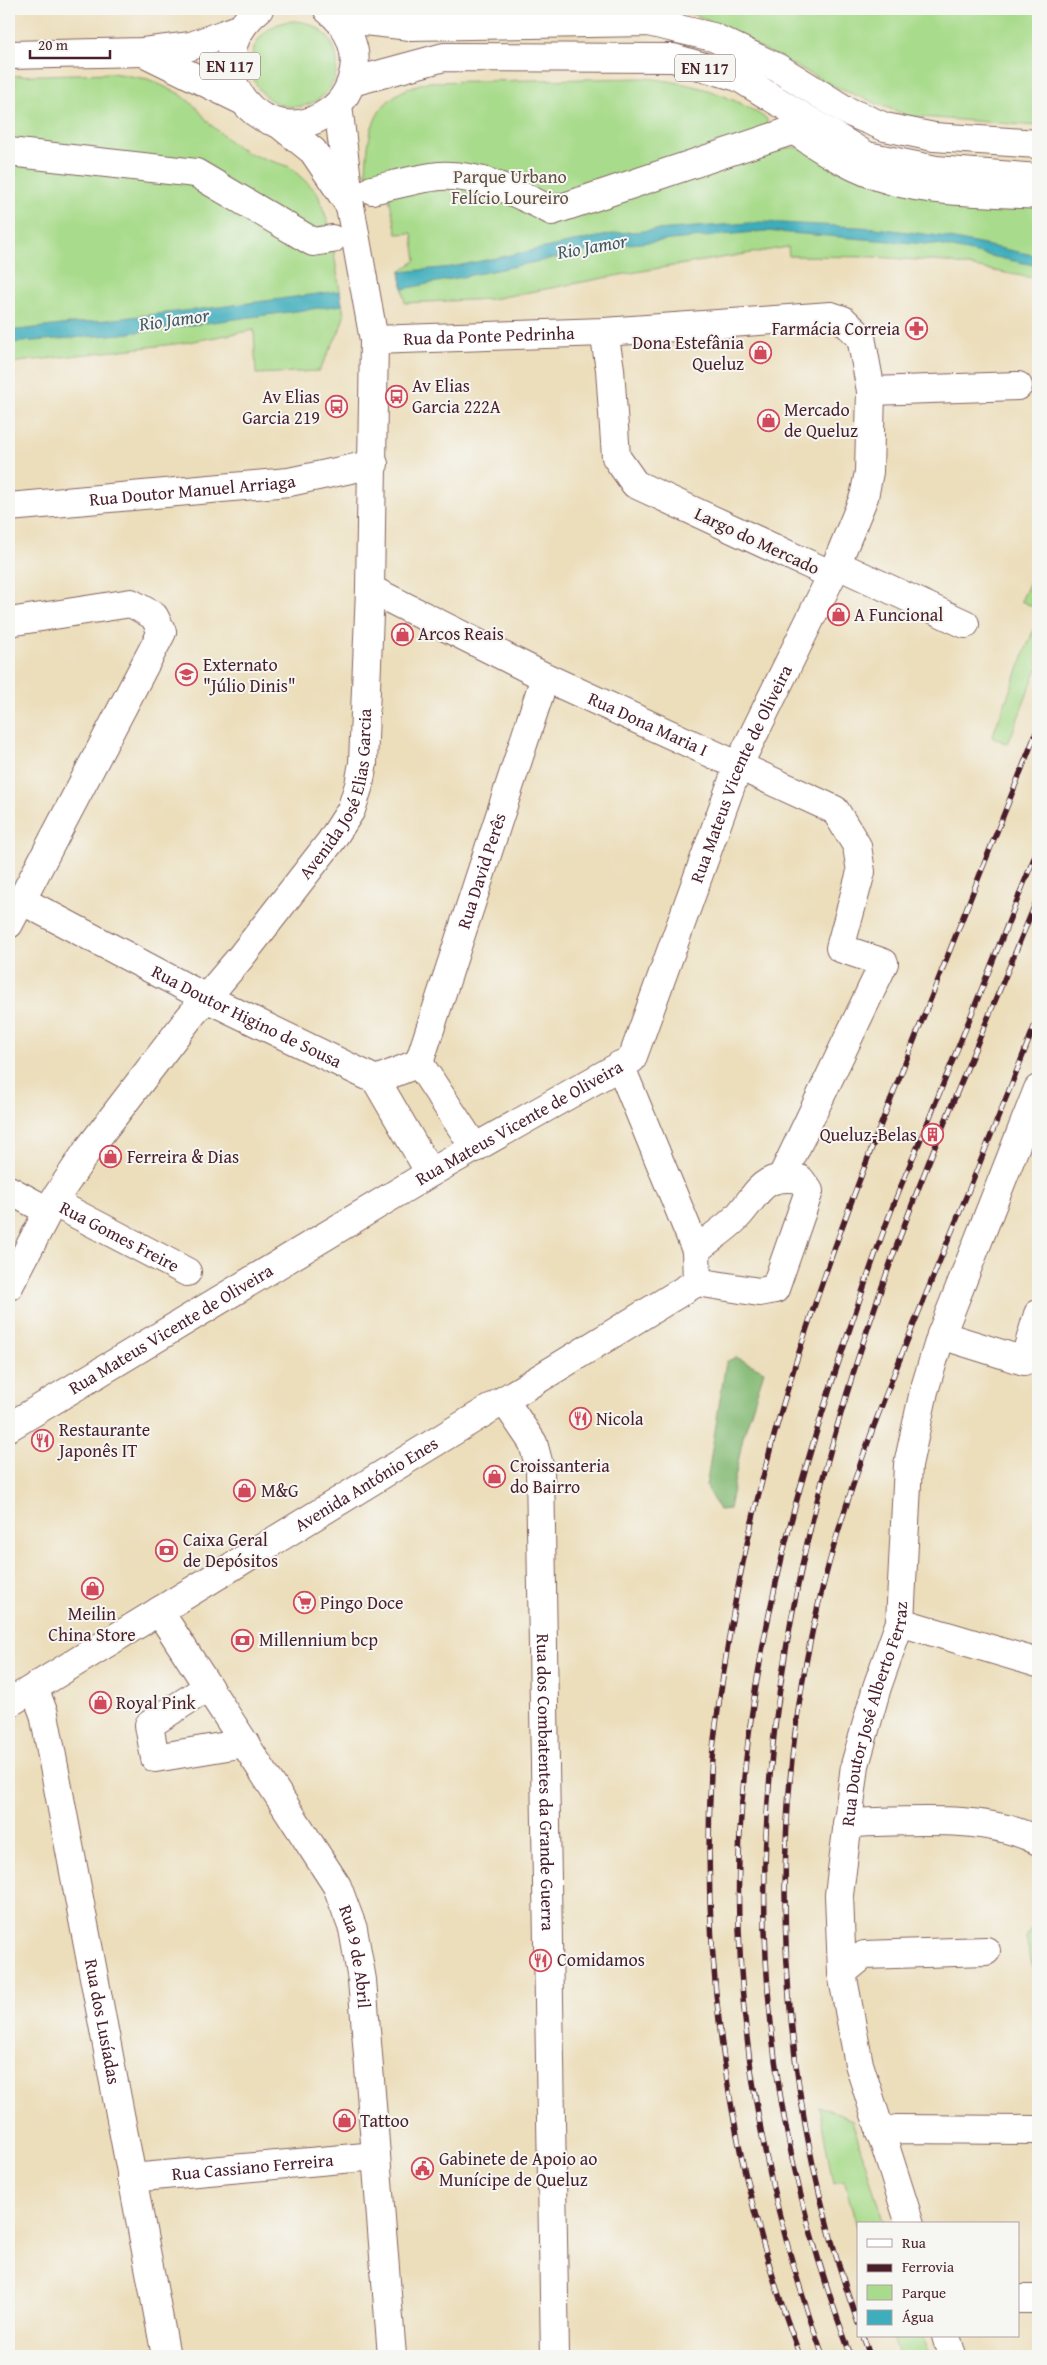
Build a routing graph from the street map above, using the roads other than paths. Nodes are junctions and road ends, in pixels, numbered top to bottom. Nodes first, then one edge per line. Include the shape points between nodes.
1 (332, 13) edge
2 (247, 17) edge
3 (143, 52) junction
4 (9, 55) edge
5 (352, 82) junction
6 (243, 101) junction
7 (338, 105) junction
8 (278, 123) junction
9 (1038, 144) edge
10 (9, 152) edge
11 (1038, 178) edge
12 (372, 190) dead end
13 (1038, 195) edge
14 (350, 206) junction
15 (332, 239) dead end
16 (372, 330) junction
17 (604, 332) junction
18 (1018, 386) dead end
19 (871, 391) junction
20 (374, 464) junction
21 (9, 507) edge
22 (835, 570) junction
23 (370, 589) junction
24 (9, 622) edge
25 (964, 624) dead end
26 (545, 678) junction
27 (738, 766) junction
28 (22, 900) junction
29 (9, 924) edge
30 (206, 998) junction
31 (420, 1064) junction
32 (620, 1065) junction
33 (376, 1080) junction
34 (1038, 1089) edge
35 (1029, 1138) edge
36 (475, 1148) junction
37 (430, 1174) junction
38 (782, 1176) junction
39 (9, 1190) edge
40 (50, 1207) junction
41 (696, 1250) junction
42 (187, 1272) dead end
43 (697, 1282) junction
44 (9, 1286) edge
45 (1036, 1327) edge
46 (941, 1335) junction
47 (1031, 1363) edge
48 (504, 1400) junction
49 (9, 1427) edge
50 (159, 1611) junction
51 (900, 1622) junction
52 (1038, 1664) edge
53 (208, 1687) junction
54 (34, 1688) junction
55 (9, 1703) edge
56 (244, 1743) junction
57 (847, 1823) junction
58 (1038, 1841) edge
59 (986, 1951) dead end
60 (842, 1973) junction
61 (1038, 2130) edge
62 (880, 2133) junction
63 (376, 2156) junction
64 (131, 2178) junction
65 (909, 2222) edge
66 (1020, 2299) edge
67 (1038, 2299) edge
68 (947, 2338) edge
69 (166, 2356) edge
70 (392, 2356) edge
71 (556, 2356) edge
72 (952, 2356) edge

1 - 5 street, EN 117 via 348,32 353,48
1 - 9 street, EN 117 via 410,26 648,22 713,37 778,68 847,111 885,127 934,136
2 - 3 street, EN 117 via 191,46
2 - 6 street, EN 117 via 231,47 230,66 234,85
3 - 4 street, EN 117
3 - 6 street, EN 117
5 - 7 street, EN 117
5 - 11 street, EN 117 via 444,57 673,58 738,77 867,156 936,170
6 - 8 street, EN 117 via 259,115
7 - 8 street, EN 117 via 320,118 306,123
7 - 14 street, Avenida José Elias Garcia
8 - 14 street, Avenida José Elias Garcia via 313,151
10 - 15 street via 196,172 313,242
12 - 13 street via 440,176 474,179 507,188 552,211 794,130 831,156 894,182
14 - 16 street, Avenida José Elias Garcia
16 - 17 street, Rua da Ponte Pedrinha
16 - 20 street, Avenida José Elias Garcia
17 - 19 street, Largo do Mercado via 831,316 843,320 861,337
17 - 22 street, Largo do Mercado via 616,457 635,484
18 - 19 street
19 - 22 street, Largo do Mercado via 869,472 864,497
20 - 21 street, Rua Doutor Manuel Arriaga via 289,482
20 - 23 street, Avenida José Elias Garcia
22 - 25 street
22 - 27 street, Rua Mateus Vicente de Oliveira
23 - 26 street, Rua Dona Maria I
23 - 30 street, Avenida José Elias Garcia via 363,762 351,810 331,841
24 - 28 street via 131,603 154,616 162,632
26 - 27 street, Rua Dona Maria I
26 - 31 street, Rua David Perês
27 - 32 street, Rua Mateus Vicente de Oliveira via 632,1059
27 - 38 street, Rua Dona Maria I via 835,810 857,846 861,872 840,948 884,964
28 - 29 street
28 - 30 street, Rua Doutor Higino de Sousa
30 - 33 street, Rua Doutor Higino de Sousa
30 - 40 street, Avenida José Elias Garcia via 87,1151
31 - 33 street
31 - 36 street
32 - 36 street, Rua Mateus Vicente de Oliveira
32 - 41 street
33 - 37 street
34 - 35 street
35 - 46 street, Rua Doutor José Alberto Ferraz
36 - 37 street, Rua Mateus Vicente de Oliveira
37 - 49 street, Rua Mateus Vicente de Oliveira
38 - 41 street via 762,1186 735,1218
38 - 43 street via 800,1179 809,1191 775,1289 759,1292
39 - 40 street, Rua Gomes Freire
40 - 42 street, Rua Gomes Freire
40 - 44 street, Avenida José Elias Garcia
41 - 43 street
43 - 48 street, Avenida António Enes
45 - 47 street
46 - 47 street
46 - 51 street, Rua Doutor José Alberto Ferraz via 924,1391 908,1465
48 - 50 street, Avenida António Enes
48 - 71 street, Rua dos Combatentes da Grande Guerra via 533,1443 540,1469
50 - 53 street, Rua 9 de Abril
50 - 54 street, Avenida António Enes
51 - 52 street
51 - 57 street, Rua Doutor José Alberto Ferraz via 877,1687 856,1765
53 - 56 street, Rua 9 de Abril
53 - 56 street via 149,1726 155,1758
54 - 55 street, Avenida António Enes
54 - 64 street, Rua dos Lusíadas via 44,1714
56 - 63 street, Rua 9 de Abril via 337,1886 353,1929 362,1980
57 - 58 street via 973,1823 1001,1826
57 - 60 street, Rua Doutor José Alberto Ferraz via 839,1895
59 - 60 street via 864,1955
60 - 62 street, Rua Doutor José Alberto Ferraz via 859,2064
61 - 62 street via 897,2129
62 - 65 street, Rua Doutor José Alberto Ferraz
63 - 64 street, Rua Cassiano Ferreira
63 - 70 street, Rua 9 de Abril
64 - 69 street, Rua dos Lusíadas
66 - 67 street
68 - 72 street

